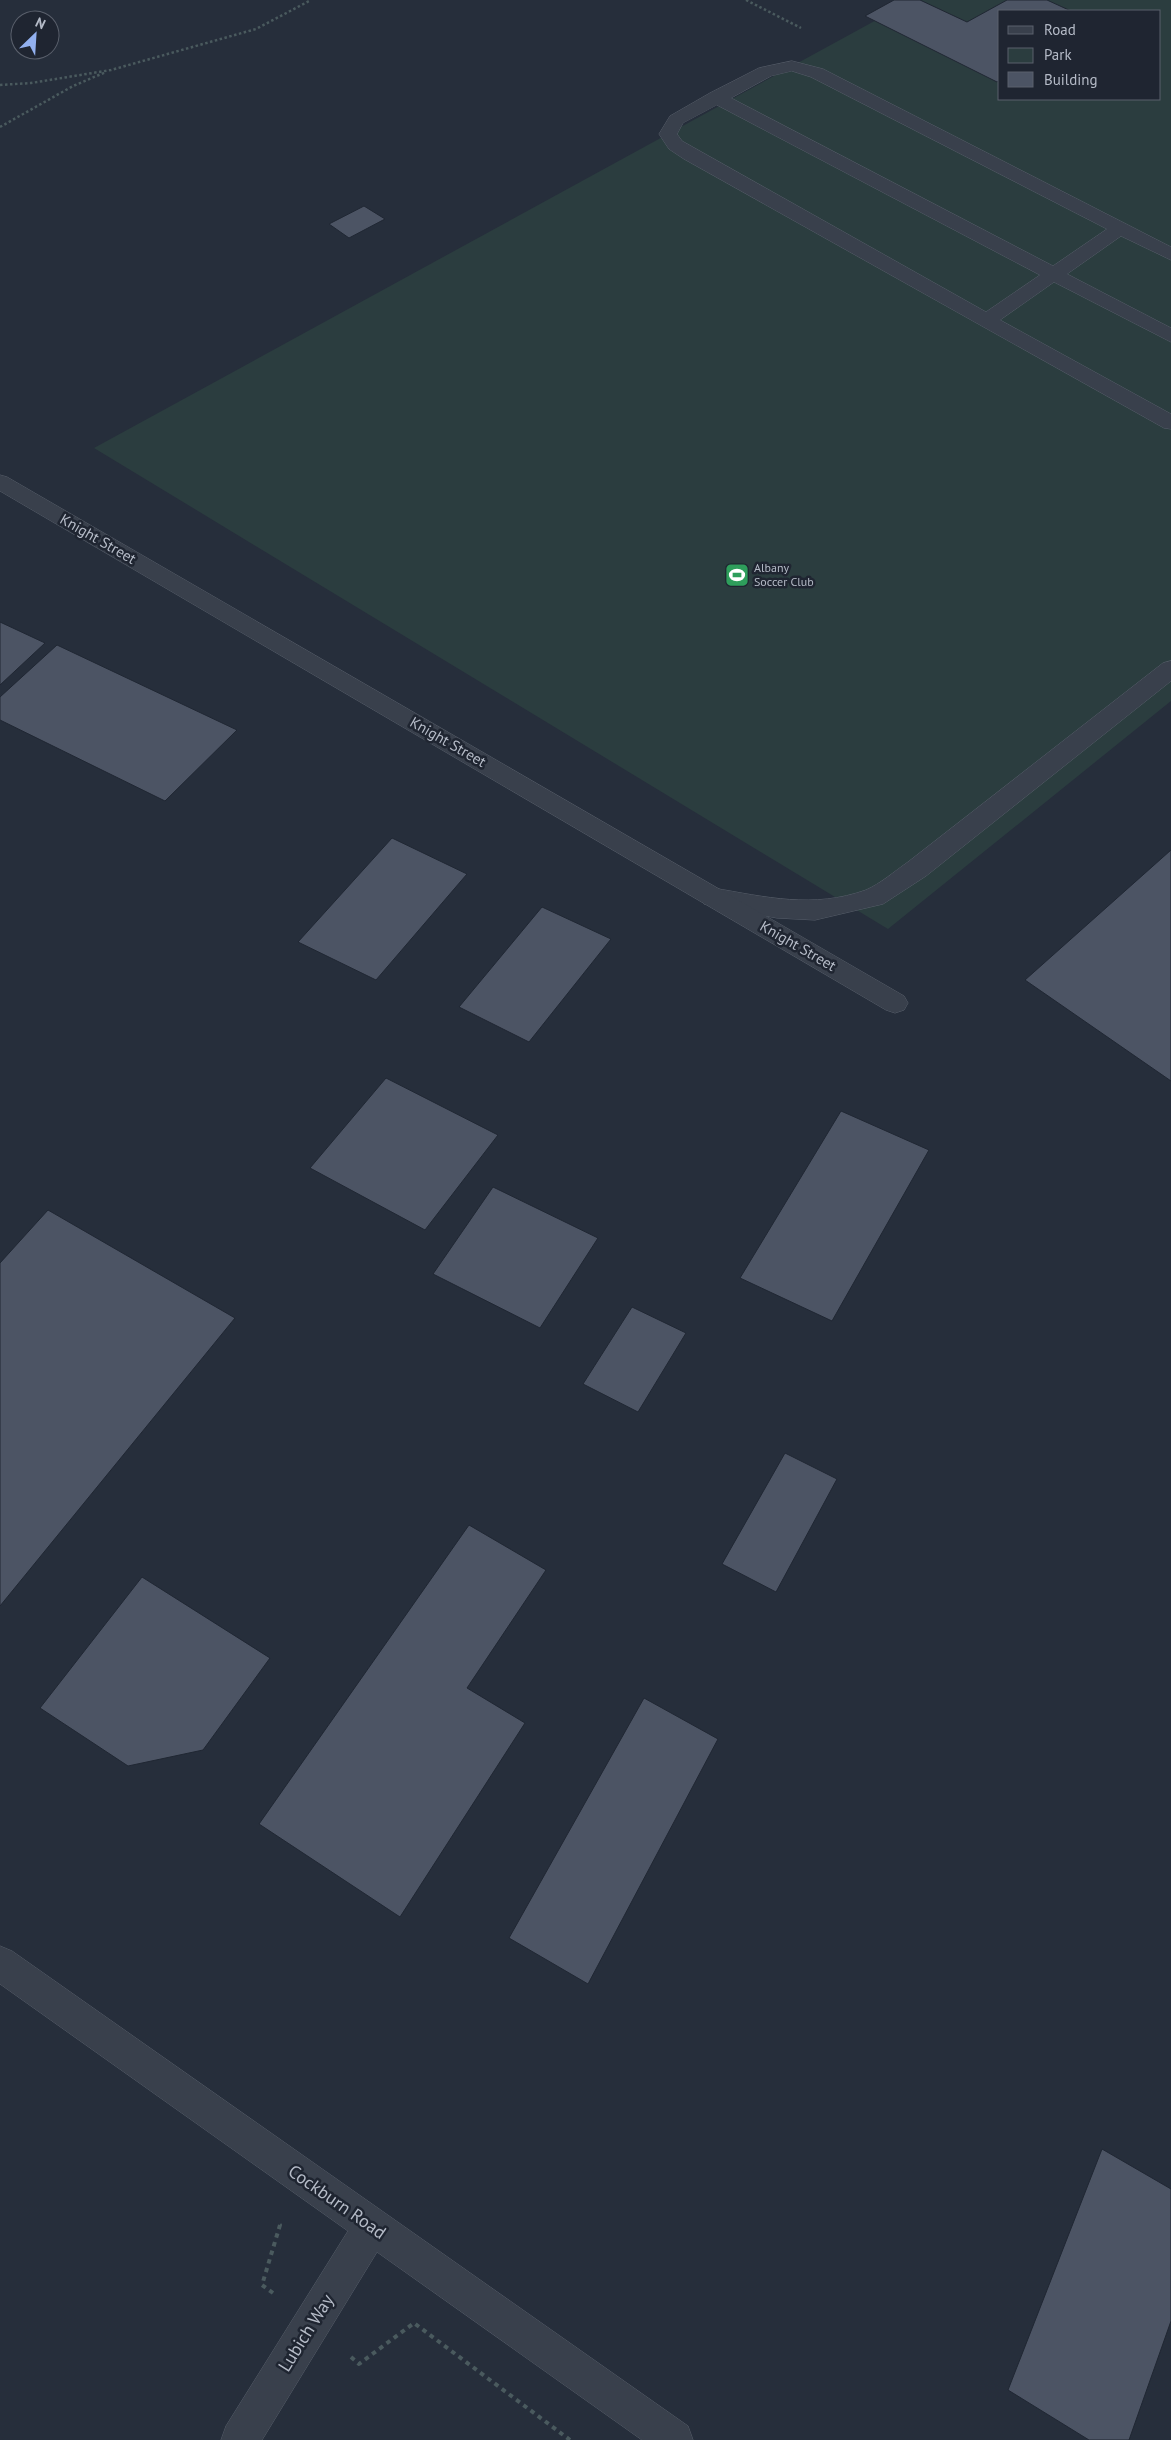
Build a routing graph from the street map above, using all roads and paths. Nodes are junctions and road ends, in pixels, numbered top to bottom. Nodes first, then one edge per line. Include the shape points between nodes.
1 (311, 0) edge
2 (111, 70) junction
3 (0, 86) edge
4 (716, 97) junction
5 (0, 127) edge
6 (1119, 229) junction
7 (1171, 254) edge
8 (1053, 274) junction
9 (987, 320) junction
10 (1171, 336) edge
11 (1171, 423) edge
12 (0, 482) edge
13 (1171, 669) edge
14 (713, 897) junction
15 (895, 1003) dead end
16 (0, 1963) edge
17 (272, 2219) dead end
18 (372, 2226) junction
19 (312, 2324) junction
20 (240, 2440) edge
21 (570, 2440) edge
22 (674, 2440) edge

1 - 2 path via 256,28
2 - 3 path
2 - 5 path via 73,86
4 - 6 street via 766,72 792,66 817,74
4 - 8 street
4 - 9 street via 676,120 668,134 675,145
6 - 7 street
6 - 8 street
8 - 9 street
8 - 10 street
9 - 11 street
12 - 14 street, Knight Street
13 - 14 street via 918,869 874,897 815,911 777,909
14 - 15 street, Knight Street
16 - 18 street, Cockburn Road
17 - 19 path via 280,2225 262,2284
18 - 19 street, Lubich Way
18 - 22 street, Cockburn Road
19 - 20 street, Lubich Way
19 - 21 path via 359,2364 414,2323

